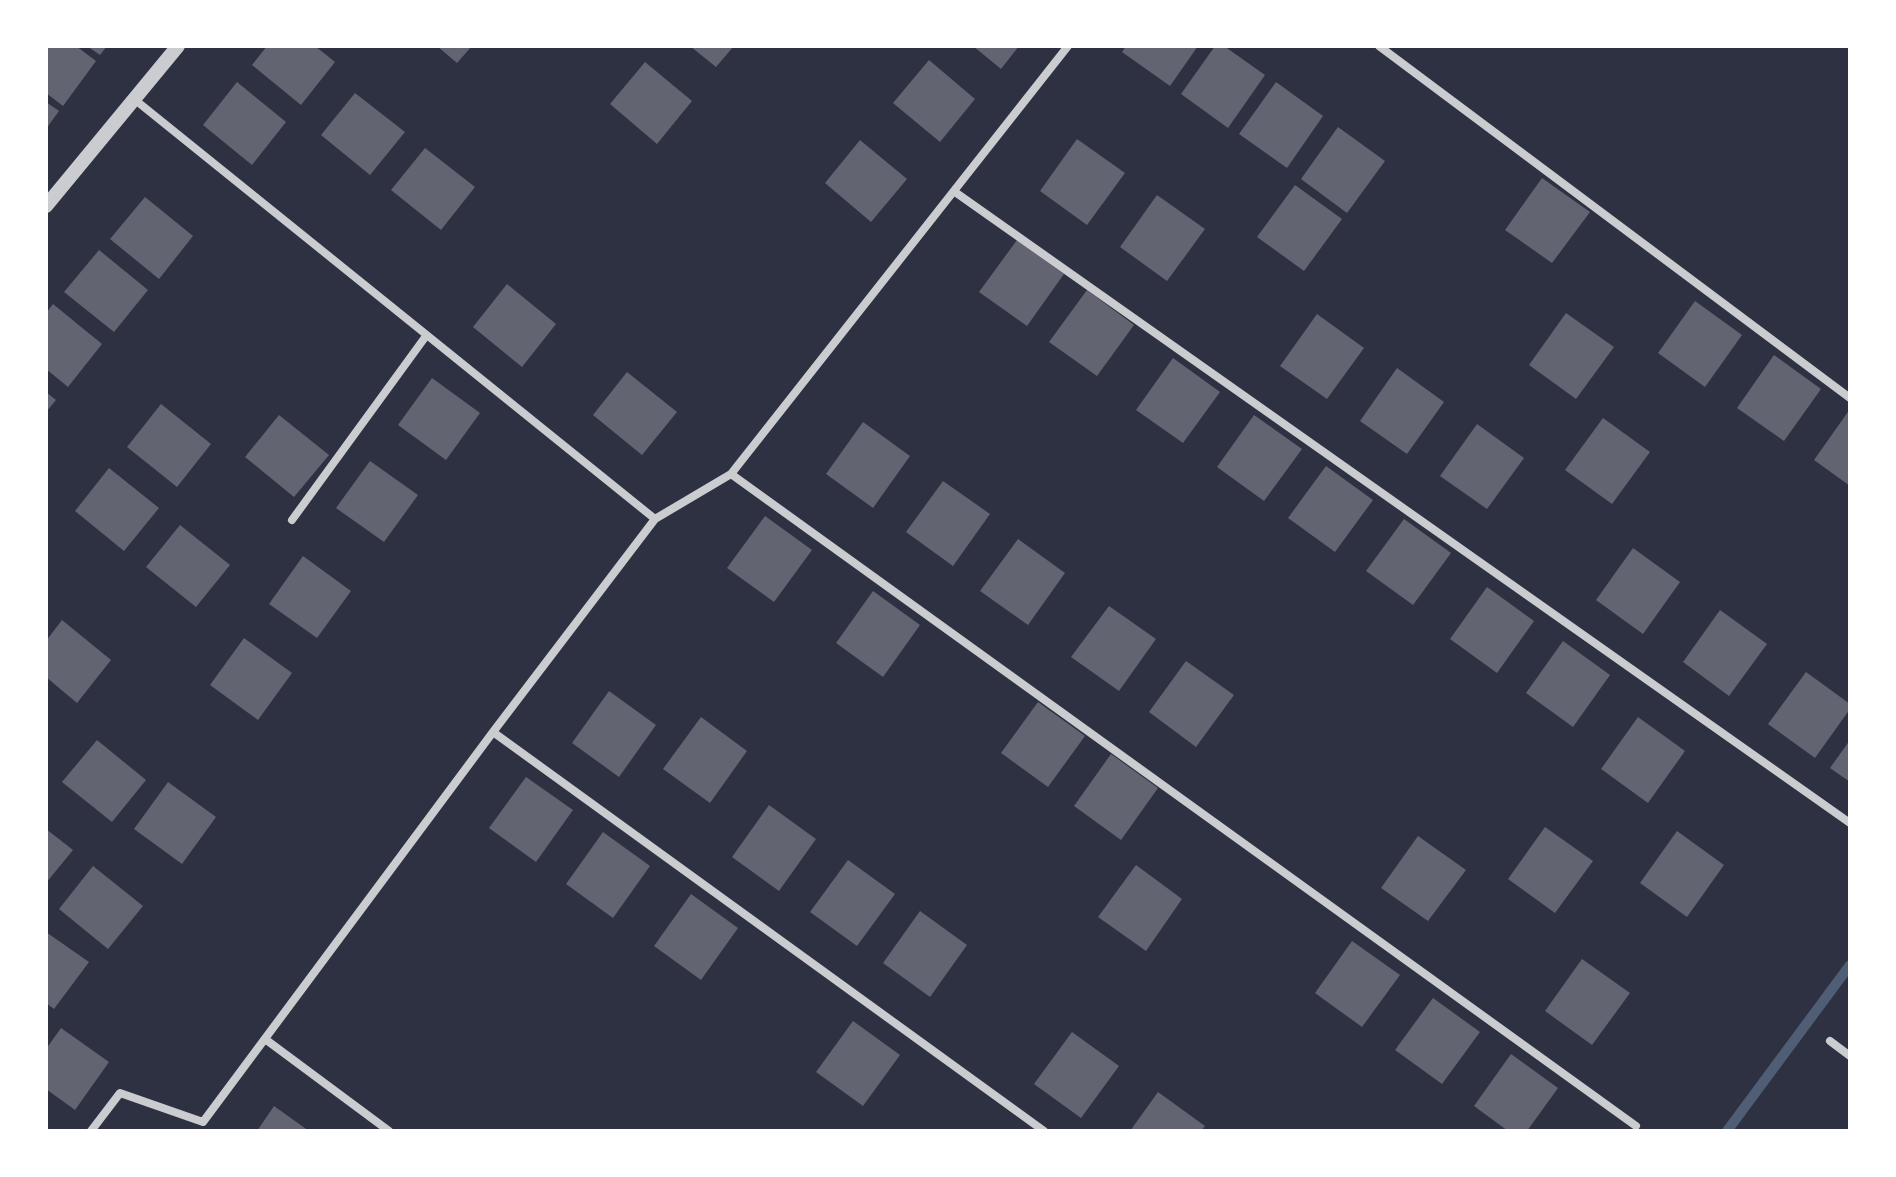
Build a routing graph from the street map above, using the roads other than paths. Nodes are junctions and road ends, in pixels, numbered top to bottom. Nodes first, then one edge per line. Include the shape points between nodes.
1 (178, 46) edge
2 (1068, 46) edge
3 (1379, 46) edge
4 (134, 99) junction
5 (955, 192) junction
6 (46, 206) edge
7 (426, 336) junction
8 (1850, 398) edge
9 (731, 474) junction
10 (655, 519) junction
11 (292, 520) dead end
12 (493, 732) junction
13 (1850, 823) edge
14 (265, 1039) junction
15 (1830, 1041) dead end
16 (1850, 1056) edge
17 (1636, 1126) dead end
18 (91, 1131) edge
19 (389, 1131) edge
20 (1044, 1131) edge

1 - 4 street
2 - 5 street
3 - 8 street
4 - 6 street
4 - 7 street
5 - 9 street
5 - 13 street
7 - 10 street
7 - 11 street
9 - 10 street
9 - 17 street
10 - 12 street
12 - 14 street
12 - 20 street
14 - 18 street via 203,1122 120,1093
14 - 19 street
15 - 16 street

